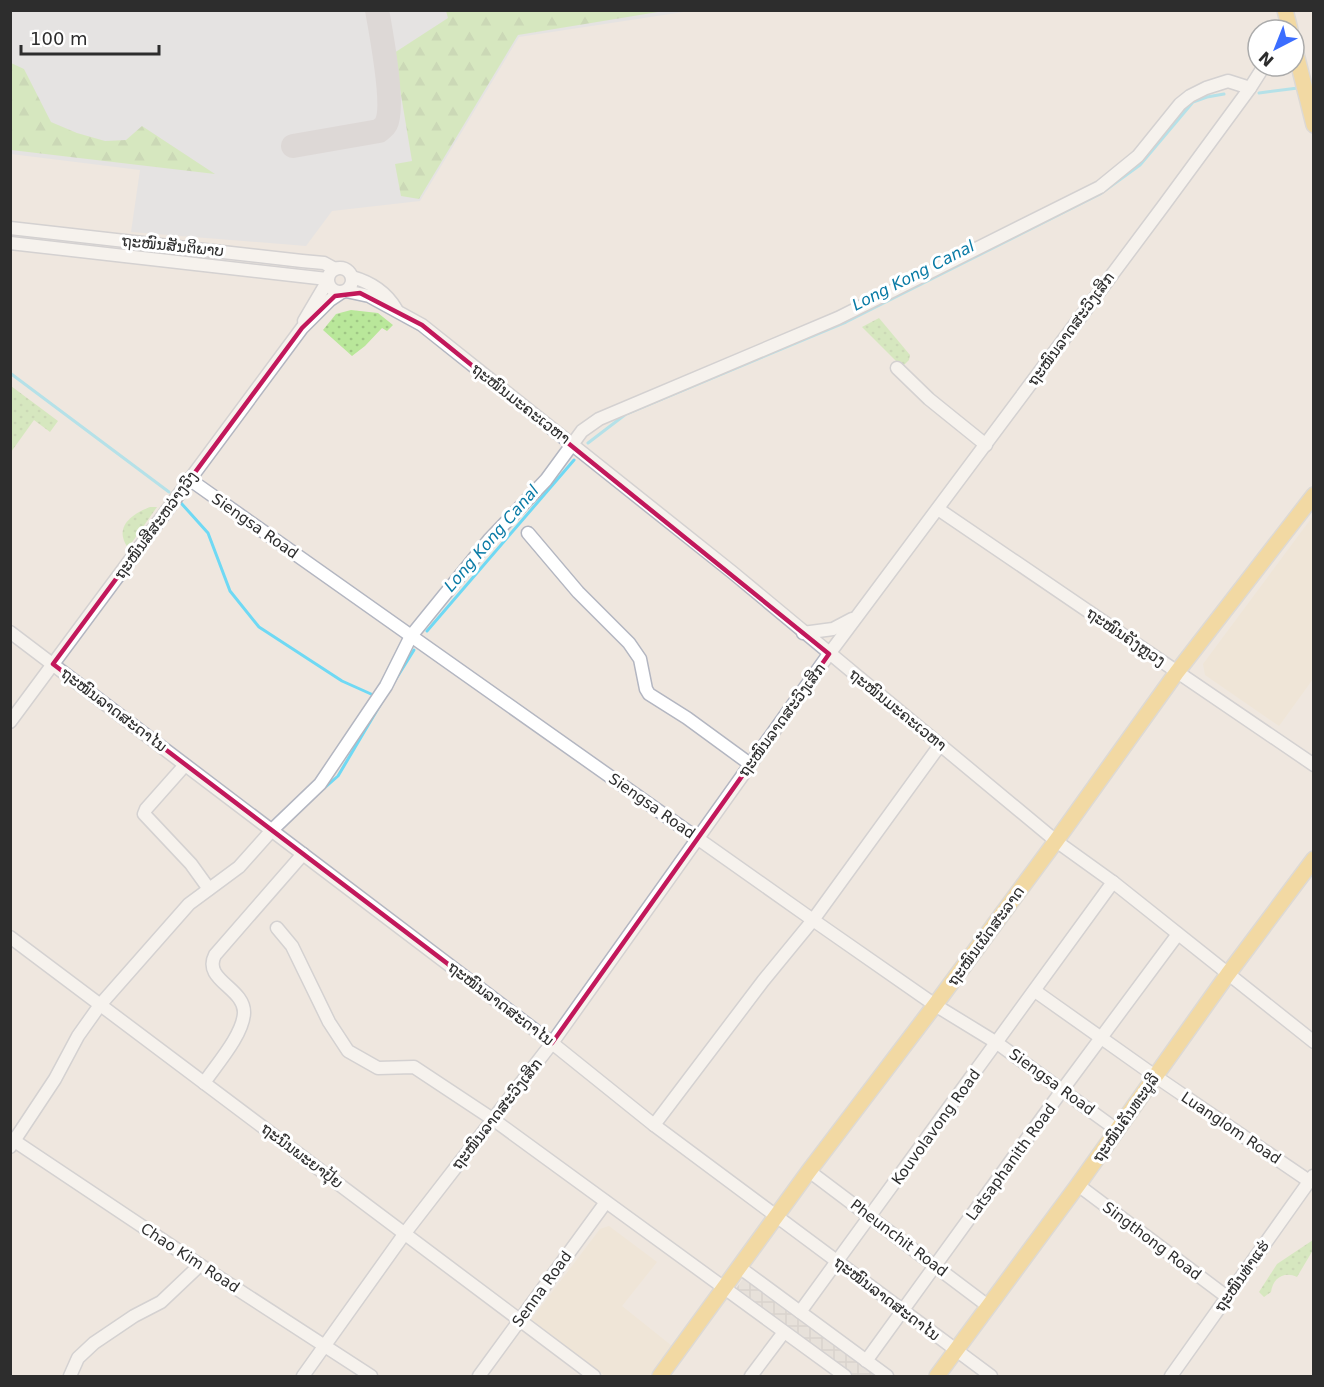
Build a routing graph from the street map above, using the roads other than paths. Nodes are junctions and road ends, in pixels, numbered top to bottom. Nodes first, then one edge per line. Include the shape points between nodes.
1 (1256, 78) edge
2 (1302, 78) edge
3 (1250, 88) junction
4 (1314, 124) edge
5 (10, 228) edge
6 (10, 243) edge
7 (330, 276) junction
8 (352, 277) junction
9 (344, 292) junction
10 (398, 312) junction
11 (302, 328) junction
12 (897, 368) dead end
13 (572, 444) junction
14 (986, 445) junction
15 (189, 479) junction
16 (1314, 495) edge
17 (938, 508) junction
18 (528, 533) dead end
19 (860, 612) junction
20 (10, 632) edge
21 (803, 633) junction
22 (411, 636) junction
23 (830, 654) junction
24 (53, 664) junction
25 (1177, 672) junction
26 (10, 722) edge
27 (940, 745) junction
28 (750, 764) junction
29 (185, 765) junction
30 (1314, 765) edge
31 (272, 830) junction
32 (698, 837) junction
33 (1056, 841) junction
34 (303, 854) junction
35 (1314, 859) edge
36 (1113, 882) junction
37 (209, 889) junction
38 (813, 920) junction
39 (277, 928) dead end
40 (1178, 934) junction
41 (10, 938) edge
42 (1228, 974) junction
43 (1035, 991) junction
44 (100, 1005) junction
45 (935, 1005) junction
46 (1101, 1038) junction
47 (1314, 1042) edge
48 (552, 1043) junction
49 (997, 1043) junction
50 (1155, 1076) junction
51 (204, 1083) junction
52 (1063, 1089) junction
53 (494, 1120) junction
54 (654, 1125) junction
55 (1117, 1130) junction
56 (12, 1142) edge
57 (809, 1170) junction
58 (1311, 1178) edge
59 (1078, 1185) junction
60 (606, 1202) junction
61 (777, 1215) junction
62 (871, 1217) junction
63 (405, 1233) junction
64 (837, 1260) junction
65 (936, 1265) junction
66 (200, 1266) junction
67 (739, 1267) junction
68 (724, 1289) junction
69 (1227, 1297) junction
70 (988, 1306) junction
71 (902, 1311) junction
72 (800, 1312) junction
73 (519, 1320) junction
74 (784, 1332) junction
75 (325, 1347) junction
76 (955, 1350) junction
77 (866, 1361) junction
78 (70, 1377) edge
79 (303, 1377) edge
80 (371, 1377) edge
81 (478, 1377) edge
82 (594, 1377) edge
83 (660, 1377) edge
84 (751, 1377) edge
85 (845, 1377) edge
86 (887, 1377) edge
87 (937, 1377) edge
88 (991, 1377) edge
89 (1171, 1377) edge

1 - 3 street, ຖະໜົນລາດສະວົງເສິກ
2 - 4 main road
3 - 13 street via 1228,81 1190,96 1138,156 1100,187 838,318 599,418
3 - 14 street, ຖະໜົນລາດສະວົງເສິກ
5 - 7 street, ຖະໜົນສັນຕິພາບ via 324,263
6 - 7 street, ຖະໜົນສັນຕິພາບ
7 - 8 street via 347,270
7 - 9 street via 331,290
7 - 11 street
8 - 9 street
8 - 10 street via 372,284
9 - 10 street, ຖະໜົນມະຄະເວຫາ via 369,296
9 - 11 street via 330,300
10 - 13 street, ຖະໜົນມະຄະເວຫາ via 422,326
11 - 15 street, ຖະໜົນສີສະຫວ່າງວົງ
12 - 14 street
13 - 21 street, ຖະໜົນມະຄະເວຫາ
13 - 22 street via 546,480 489,540
14 - 17 street, ຖະໜົນລາດສະວົງເສິກ
15 - 22 street, Siengsa Road
15 - 24 street, ຖະໜົນສີສະຫວ່າງວົງ
16 - 25 main road, ຖະໜົນເພັດສະລາດ
17 - 19 street, ຖະໜົນລາດສະວົງເສິກ
17 - 25 street, ຖະໜົນຄັງຫຼວງ
18 - 28 street via 578,592 629,643 640,659 649,694
19 - 21 street via 833,628
19 - 23 street, ຖະໜົນລາດສະວົງເສິກ
20 - 24 street, ຖະໜົນລາດສະດາໄນ
21 - 23 street, ຖະໜົນມະຄະເວຫາ
22 - 31 street via 386,686 320,784
22 - 32 street, Siengsa Road
23 - 27 street, ຖະໜົນມະຄະເວຫາ
23 - 28 street, ຖະໜົນລາດສະວົງເສິກ
24 - 26 street, ຖະໜົນສີສະຫວ່າງວົງ
24 - 29 street, ຖະໜົນລາດສະດາໄນ
25 - 30 street, ຖະໜົນຄັງຫຼວງ
25 - 33 main road, ຖະໜົນເພັດສະລາດ
27 - 33 street, ຖະໜົນມະຄະເວຫາ
27 - 38 street
28 - 32 street, ຖະໜົນລາດສະວົງເສິກ
29 - 31 street, ຖະໜົນລາດສະດາໄນ
29 - 37 street via 144,814
31 - 34 street, ຖະໜົນລາດສະດາໄນ
31 - 37 street via 239,867
32 - 38 street, Siengsa Road
32 - 48 street, ຖະໜົນລາດສະວົງເສິກ
33 - 36 street, ຖະໜົນມະຄະເວຫາ
33 - 45 main road, ຖະໜົນເພັດສະລາດ
34 - 48 street, ຖະໜົນລາດສະດາໄນ
34 - 51 street via 212,961 212,970 240,999 244,1011 234,1040
35 - 42 main road, ຖະໜົນຄັນທະບູລີ
36 - 40 street, ຖະໜົນມະຄະເວຫາ
36 - 43 street, Kouvolavong Road
37 - 44 street via 189,904
38 - 45 street, Siengsa Road
38 - 54 street
39 - 53 street via 292,946 329,1022 348,1051 378,1068 414,1067
40 - 42 street, ຖະໜົນມະຄະເວຫາ
40 - 46 street, Latsaphanith Road
41 - 44 street, ຖະນົນພະຍາປຸ້ຍ
42 - 47 street, ຖະໜົນມະຄະເວຫາ
42 - 50 main road, ຖະໜົນຄັນທະບູລີ
43 - 46 street, Luanglom Road
43 - 49 street, Kouvolavong Road
44 - 51 street, ຖະນົນພະຍາປຸ້ຍ
44 - 56 street
45 - 49 street, Siengsa Road
45 - 57 main road, ຖະໜົນເພັດສະລາດ
46 - 50 street, Luanglom Road
46 - 52 street, Latsaphanith Road
48 - 53 street, ຖະໜົນລາດສະວົງເສິກ
48 - 54 street, ຖະໜົນລາດສະດາໄນ
49 - 52 street, Siengsa Road
49 - 62 street, Kouvolavong Road
50 - 55 main road, ຖະໜົນຄັນທະບູລີ
50 - 58 street, Luanglom Road
51 - 63 street, ຖະນົນພະຍາປຸ້ຍ
52 - 55 street, Siengsa Road
52 - 65 street, Latsaphanith Road
53 - 60 street
53 - 63 street, ຖະໜົນລາດສະວົງເສິກ
54 - 61 street, ຖະໜົນລາດສະດາໄນ
55 - 59 main road, ຖະໜົນຄັນທະບູລີ
56 - 66 street, Chao Kim Road
57 - 61 main road, ຖະໜົນເພັດສະລາດ
57 - 62 street, Pheunchit Road
58 - 69 street, ຖະໜົນທ່າແຮ່
59 - 69 street, Singthong Road
59 - 70 main road, ຖະໜົນຄັນທະບູລີ
60 - 68 street
60 - 73 street, Senna Road
61 - 64 street, ຖະໜົນລາດສະດາໄນ
61 - 67 main road, ຖະໜົນເພັດສະລາດ
62 - 64 street, Kouvolavong Road
62 - 65 street, Pheunchit Road
63 - 73 street, ຖະນົນພະຍາປຸ້ຍ
63 - 75 street, ຖະໜົນລາດສະວົງເສິກ
64 - 71 street, ຖະໜົນລາດສະດາໄນ
64 - 72 street, Kouvolavong Road
65 - 70 street, Pheunchit Road
65 - 71 street, Latsaphanith Road
66 - 75 street, Chao Kim Road
66 - 78 street via 161,1302 94,1343 78,1358
67 - 68 main road, ຖະໜົນເພັດສະລາດ
67 - 72 street
68 - 74 street
68 - 83 main road, ຖະໜົນເພັດສະລາດ
69 - 89 street, ຖະໜົນທ່າແຮ່
70 - 76 main road, ຖະໜົນຄັນທະບູລີ
71 - 76 street, ຖະໜົນລາດສະດາໄນ
71 - 77 street, Latsaphanith Road
72 - 77 street
73 - 81 street, Senna Road
73 - 82 street, ຖະນົນພະຍາປຸ້ຍ
74 - 84 street
74 - 85 street
75 - 79 street, ຖະໜົນລາດສະວົງເສິກ
75 - 80 street, Chao Kim Road
76 - 87 main road, ຖະໜົນຄັນທະບູລີ
76 - 88 street, ຖະໜົນລາດສະດາໄນ
77 - 86 street

